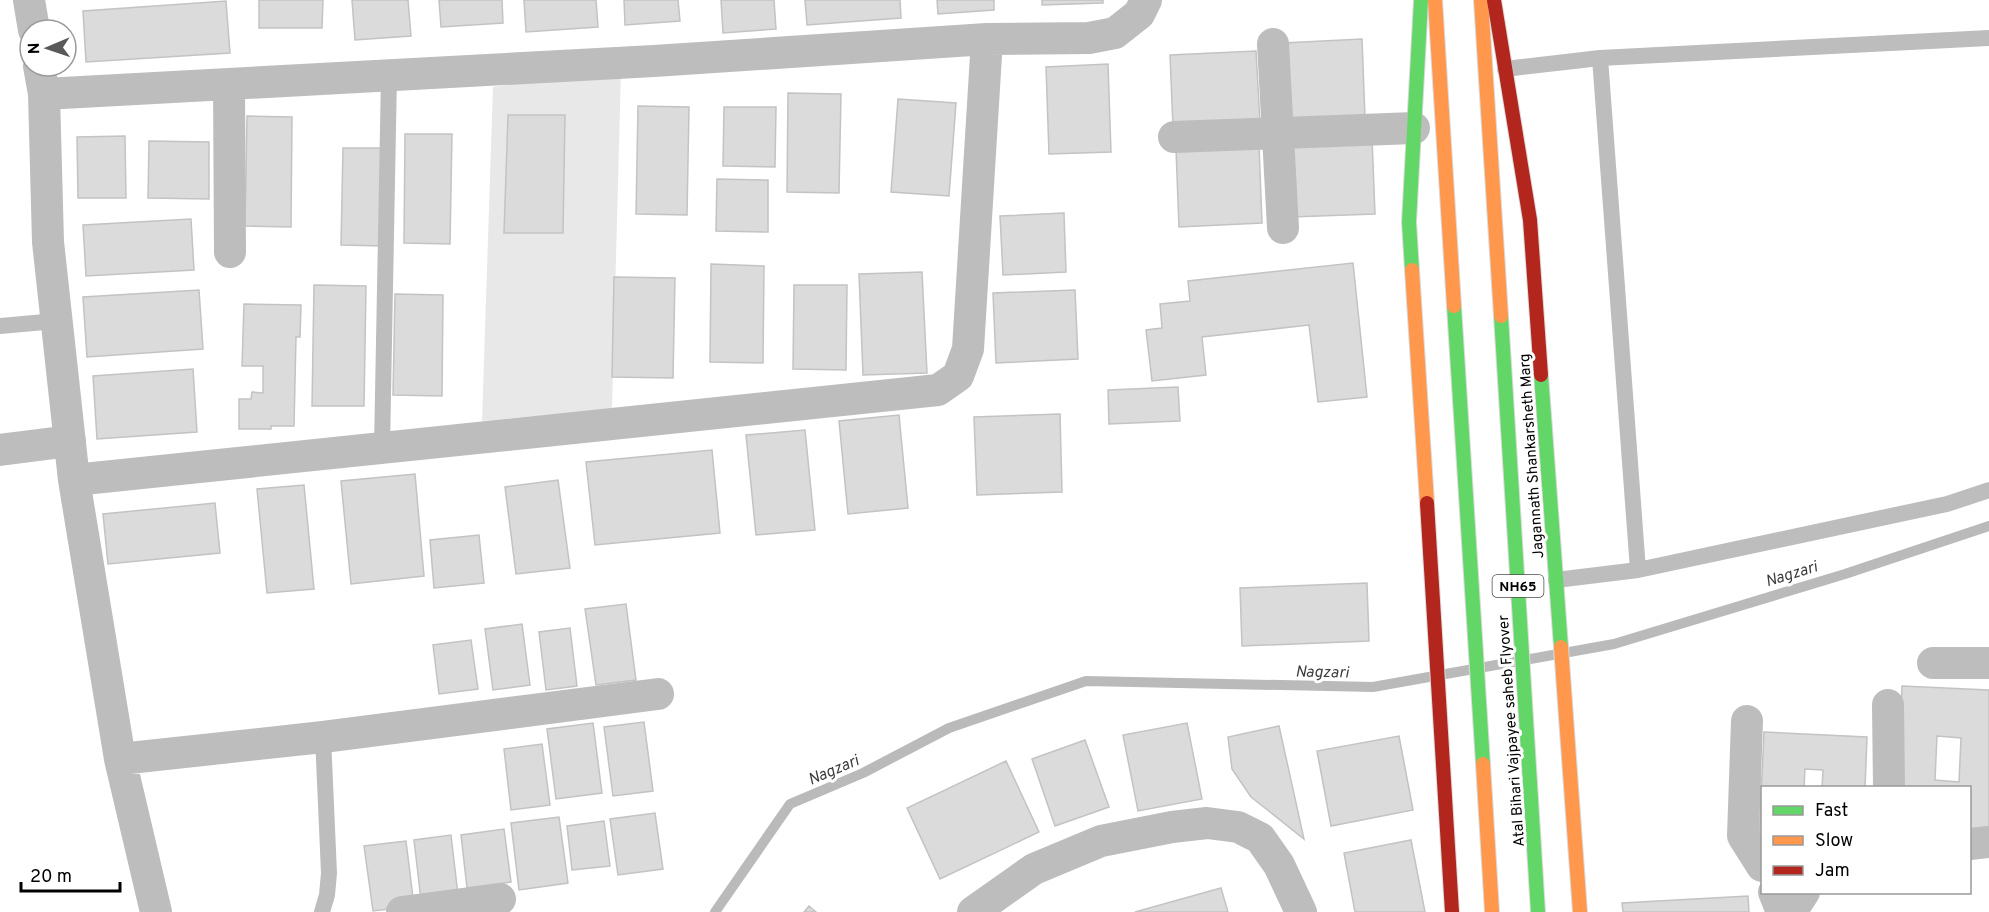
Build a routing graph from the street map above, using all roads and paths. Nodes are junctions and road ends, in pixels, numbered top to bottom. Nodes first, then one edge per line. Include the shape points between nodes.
1 (29, 0) edge
2 (1146, 0) edge
3 (1421, 0) edge
4 (1434, 0) edge
5 (1481, 0) edge
6 (1494, 0) edge
7 (32, 18) edge
8 (1989, 38) edge
9 (987, 39) junction
10 (1273, 44) dead end
11 (1600, 58) junction
12 (1506, 69) junction
13 (388, 75) junction
14 (42, 80) edge
15 (229, 84) junction
16 (1414, 128) junction
17 (1278, 133) junction
18 (1174, 137) dead end
19 (1283, 228) dead end
20 (230, 252) dead end
21 (56, 321) junction
22 (0, 326) edge
23 (70, 441) junction
24 (382, 448) junction
25 (0, 450) edge
26 (74, 480) junction
27 (1989, 490) edge
28 (1638, 570) junction
29 (1556, 580) junction
30 (1933, 663) dead end
31 (1989, 663) edge
32 (658, 694) dead end
33 (1888, 705) dead end
34 (1746, 721) dead end
35 (323, 737) junction
36 (120, 759) junction
37 (1889, 786) edge
38 (1989, 842) edge
39 (1971, 844) edge
40 (1761, 864) edge
41 (1775, 894) edge
42 (1803, 894) edge
43 (500, 899) dead end
44 (156, 912) edge
45 (322, 912) edge
46 (402, 912) edge
47 (974, 912) edge
48 (1301, 912) edge
49 (1452, 912) edge
50 (1492, 912) edge
51 (1538, 912) edge
52 (1580, 912) edge
53 (1782, 912) edge
54 (1791, 912) edge

1 - 7 street
2 - 9 street via 1139,14 1115,33 1089,38
3 - 16 main road
4 - 50 main road, Atal Bihari Vajpayee saheb Flyover / NH65
5 - 51 main road, Atal Bihari Vajpayee saheb Flyover / NH65
6 - 12 main road, Jagannath Shankarsheth Marg
8 - 11 lane
9 - 13 street
9 - 24 street via 969,349 958,376 938,390
10 - 17 street
11 - 12 lane
11 - 28 lane
12 - 29 main road, Jagannath Shankarsheth Marg via 1530,220
13 - 15 street
13 - 24 lane
14 - 15 street
14 - 21 street via 48,242
15 - 20 street
16 - 17 street
16 - 49 main road via 1409,222
17 - 18 street
17 - 19 street
21 - 22 lane
21 - 23 street
23 - 25 street
23 - 26 street
24 - 26 street
26 - 36 street
27 - 28 lane via 1947,504
28 - 29 lane
29 - 52 main road, Jagannath Shankarsheth Marg
30 - 31 street
32 - 35 street
33 - 37 street
34 - 40 street via 1743,836
35 - 36 street
35 - 45 lane via 329,873
36 - 44 street
38 - 39 street
41 - 53 street
42 - 54 street
43 - 46 street
47 - 48 street via 1034,868 1101,840 1207,823 1238,827 1260,838 1279,865

